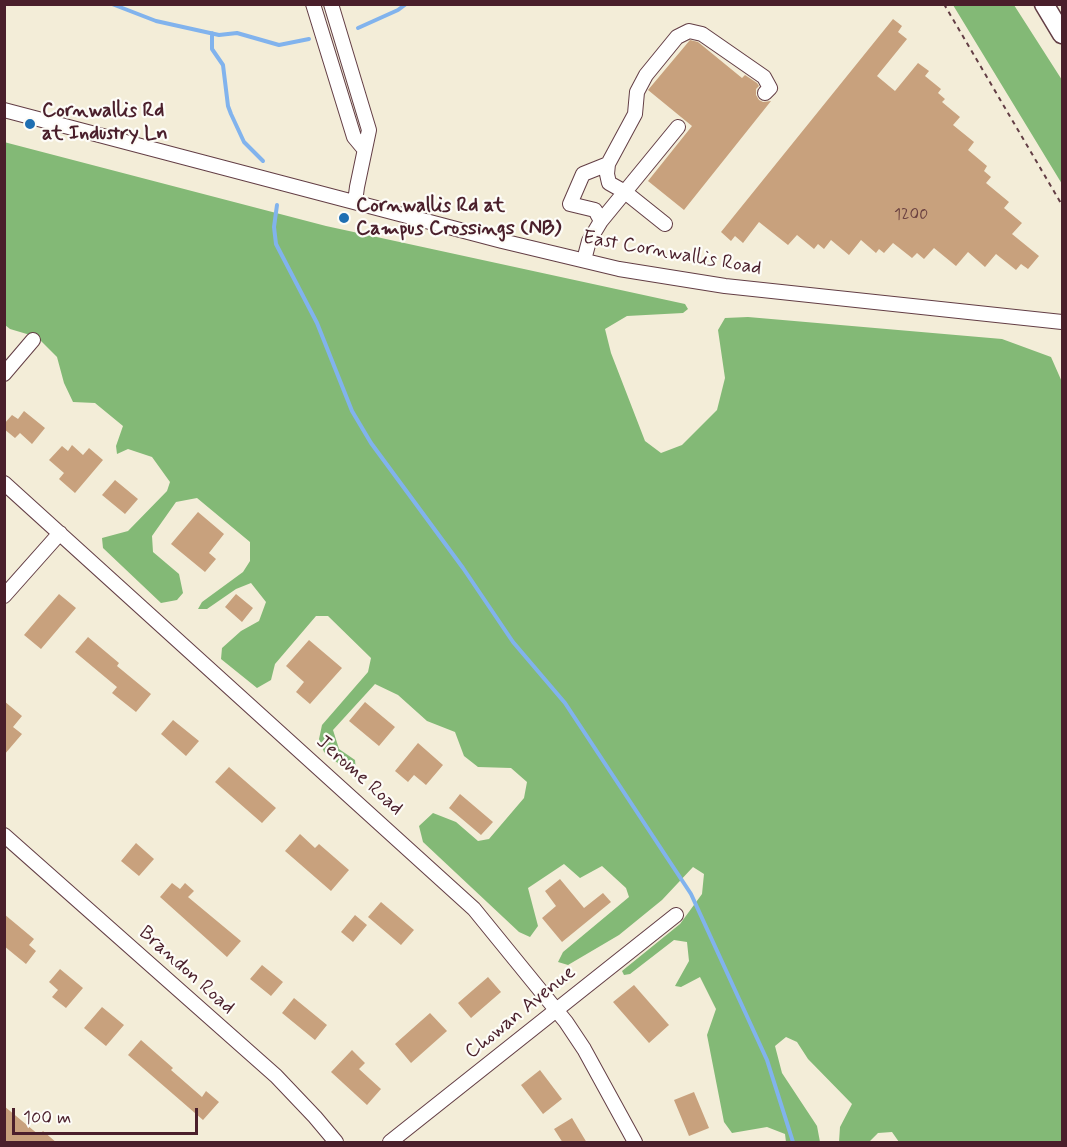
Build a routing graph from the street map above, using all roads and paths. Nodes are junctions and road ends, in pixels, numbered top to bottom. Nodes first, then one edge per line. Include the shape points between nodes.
1 (313, 4) edge
2 (331, 4) edge
3 (944, 4) edge
4 (1044, 4) edge
5 (1062, 34) edge
6 (765, 93) dead end
7 (4, 110) edge
8 (678, 127) dead end
9 (364, 149) junction
10 (608, 165) junction
11 (625, 192) junction
12 (355, 202) junction
13 (1062, 205) edge
14 (601, 221) junction
15 (665, 224) dead end
16 (584, 260) junction
17 (1062, 322) edge
18 (33, 340) dead end
19 (4, 374) edge
20 (4, 483) edge
21 (60, 533) junction
22 (4, 596) edge
23 (4, 835) edge
24 (676, 915) dead end
25 (556, 1010) junction
26 (336, 1143) edge
27 (390, 1143) edge
28 (635, 1143) edge

1 - 9 street via 354,137
2 - 9 street via 369,130
3 - 13 path
4 - 5 main road
6 - 10 street via 770,88 764,77 702,34 689,31 677,37 646,75 638,92 635,114
7 - 12 street, East Cornwallis Road
8 - 11 street
9 - 12 street
10 - 11 street via 609,183
10 - 14 street via 583,174 570,204 595,210
11 - 14 street
11 - 15 street
12 - 16 street, East Cornwallis Road
14 - 16 street via 589,241
16 - 17 street, East Cornwallis Road via 724,285
18 - 19 street
20 - 21 street, Jerome Road
21 - 22 street
21 - 25 street, Jerome Road via 456,891
23 - 26 street, Brandon Road via 276,1076
24 - 25 street, Chowan Avenue
25 - 27 street, Chowan Avenue
25 - 28 street, Jerome Road via 584,1049

